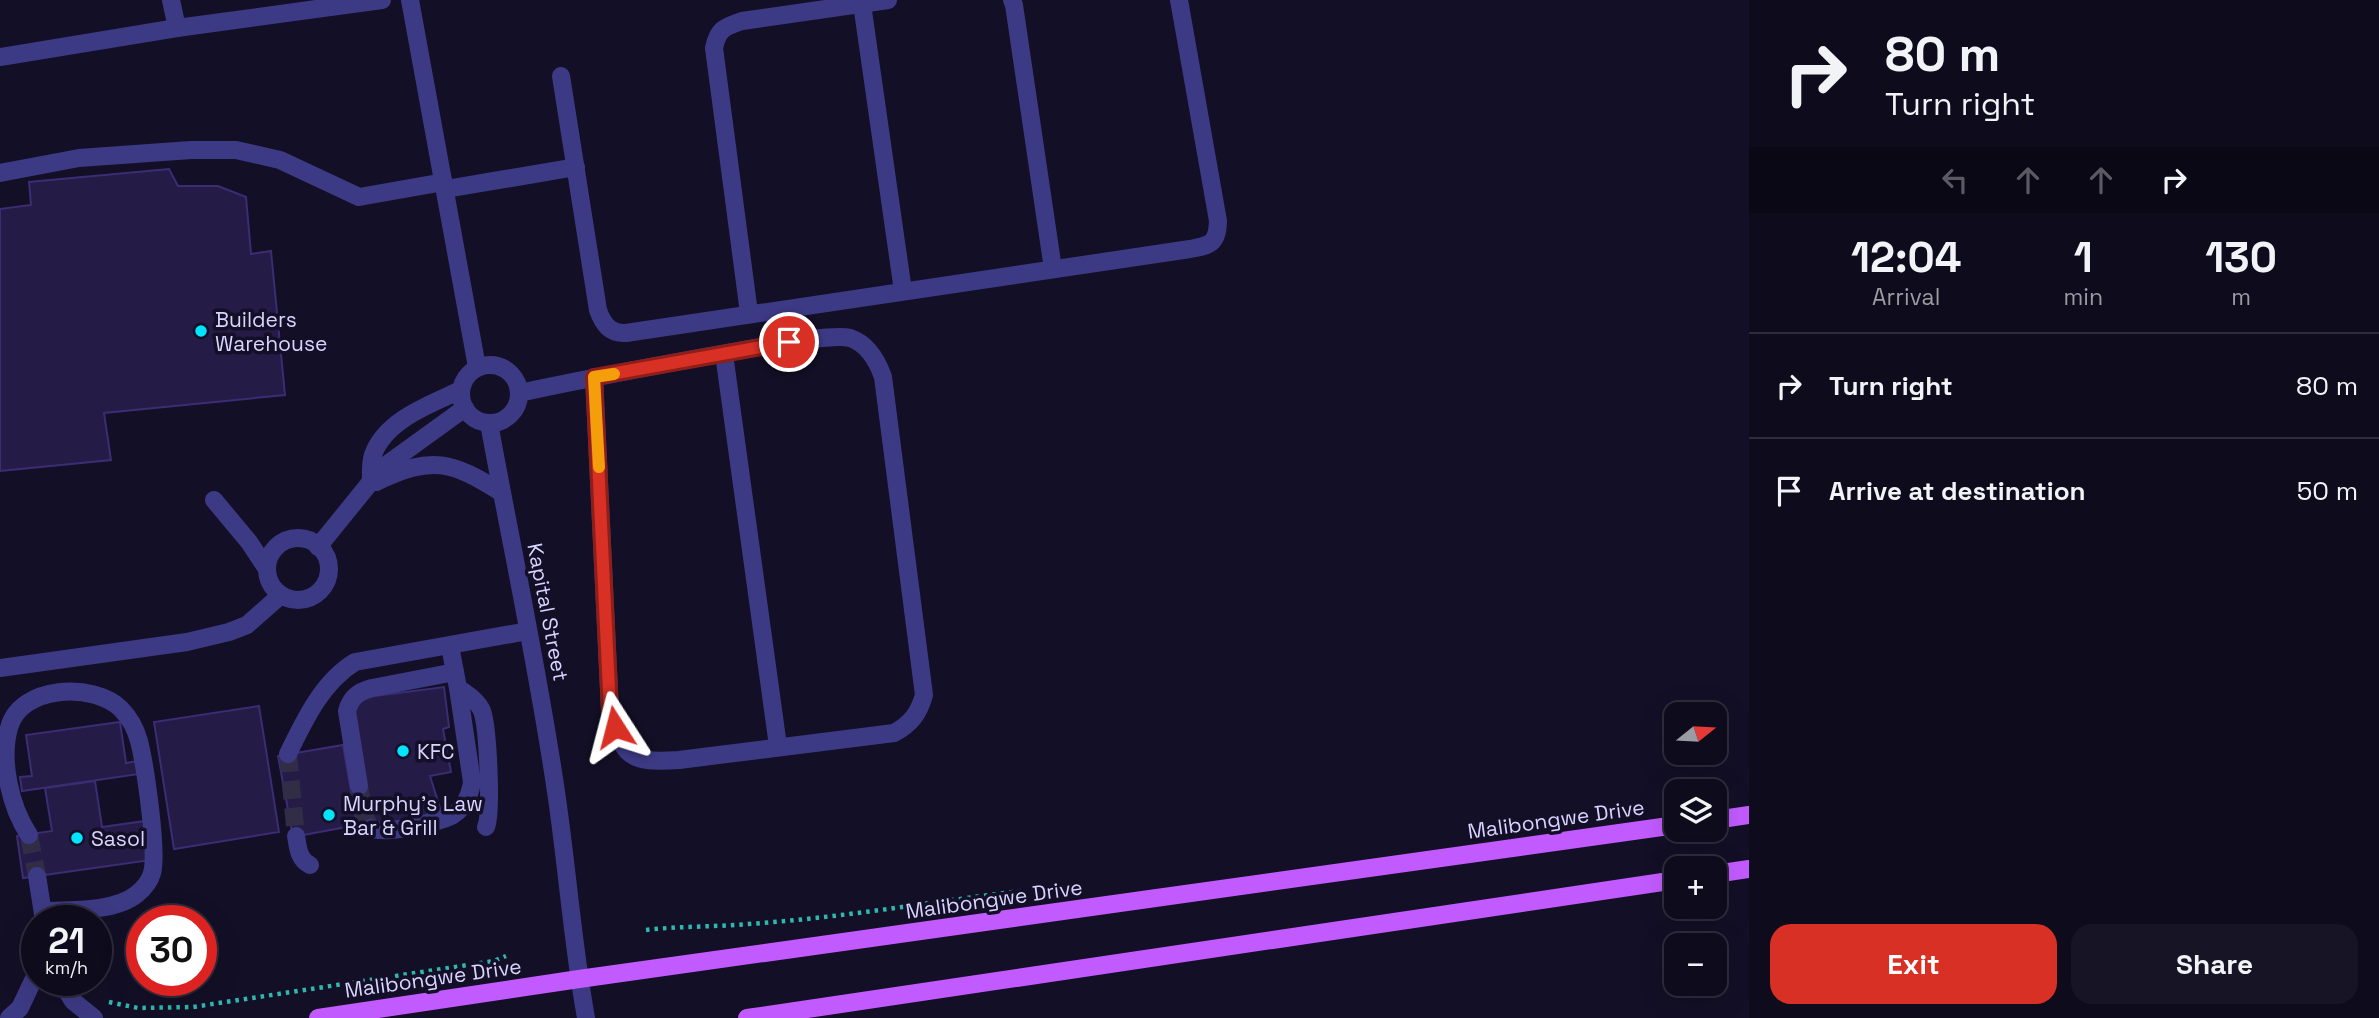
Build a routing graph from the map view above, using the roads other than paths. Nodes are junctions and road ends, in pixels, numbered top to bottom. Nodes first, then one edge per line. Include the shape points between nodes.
1 (171, 0) edge
2 (382, 0) edge
3 (411, 0) edge
4 (888, 0) edge
5 (1012, 0) edge
6 (1179, 0) edge
7 (862, 4) junction
8 (177, 28) junction
9 (0, 57) edge
10 (561, 76) dead end
11 (576, 167) junction
12 (0, 173) edge
13 (445, 185) junction
14 (1053, 269) junction
15 (903, 291) junction
16 (749, 313) junction
17 (724, 354) junction
18 (477, 368) junction
19 (586, 379) junction
20 (461, 390) junction
21 (519, 393) junction
22 (465, 408) junction
23 (489, 423) junction
24 (370, 484) junction
25 (502, 493) junction
26 (214, 500) dead end
27 (318, 547) junction
28 (267, 569) junction
29 (281, 595) junction
30 (528, 631) junction
31 (450, 646) junction
32 (0, 668) edge
33 (456, 680) junction
34 (778, 746) junction
35 (288, 754) tunnel mouth
36 (359, 786) tunnel mouth
37 (1749, 815) edge
38 (1727, 818) edge
39 (486, 827) dead end
40 (1664, 827) edge
41 (371, 828) dead end
42 (29, 835) tunnel mouth
43 (296, 836) tunnel mouth
44 (310, 864) dead end
45 (1749, 869) edge
46 (1727, 872) edge
47 (37, 876) tunnel mouth
48 (1664, 882) edge
49 (42, 905) edge
50 (110, 905) edge
51 (579, 979) junction
52 (26, 996) edge
53 (70, 996) edge
54 (9, 1018) edge
55 (94, 1018) edge
56 (318, 1018) edge
57 (586, 1018) edge
58 (747, 1018) edge

1 - 8 street
2 - 8 street
3 - 13 street
4 - 7 street
5 - 14 street
6 - 14 street via 1217,235 1203,246
7 - 15 street
7 - 16 street via 742,21 717,35 714,48
8 - 9 street
10 - 11 street
11 - 13 street
11 - 16 street via 598,310 612,331 626,333
12 - 13 street via 79,158 236,150 280,160 359,197
13 - 18 street
14 - 15 street
15 - 16 street
17 - 19 street
17 - 34 street
17 - 34 street via 848,337 862,343 876,359 887,398 924,695 921,706 894,733
18 - 20 street
18 - 21 street via 486,364 505,368
19 - 21 street
19 - 34 street via 610,711 620,743 631,755 653,761
20 - 22 street
20 - 24 street via 425,406 379,442
21 - 23 street via 514,411
22 - 23 street via 471,416
22 - 24 street via 390,462
23 - 25 street, Kapital Street
24 - 25 street via 401,470 438,465 468,471
24 - 27 street
25 - 30 street, Kapital Street
26 - 28 street
27 - 28 street via 303,539 282,542 269,558
27 - 29 street via 328,566 318,593 300,600
28 - 29 street
29 - 32 street via 247,625 229,632
30 - 31 street
30 - 51 street, Kapital Street via 556,789
31 - 33 street
31 - 35 street via 355,662 342,670 302,725
33 - 36 street via 372,688 350,700 347,711
33 - 39 street via 482,712 490,811
33 - 41 street via 470,794 453,815 384,832
37 - 38 main road
40 - 51 main road, Malibongwe Drive
42 - 50 street via 9,787 6,740 10,722 29,702 47,695 74,691 111,700 128,718 139,741 154,863 152,876 135,896
43 - 44 street via 299,854
45 - 46 main road
47 - 49 street
48 - 58 main road
51 - 56 main road, Malibongwe Drive
51 - 57 street, Kapital Street
52 - 54 street
53 - 55 street

